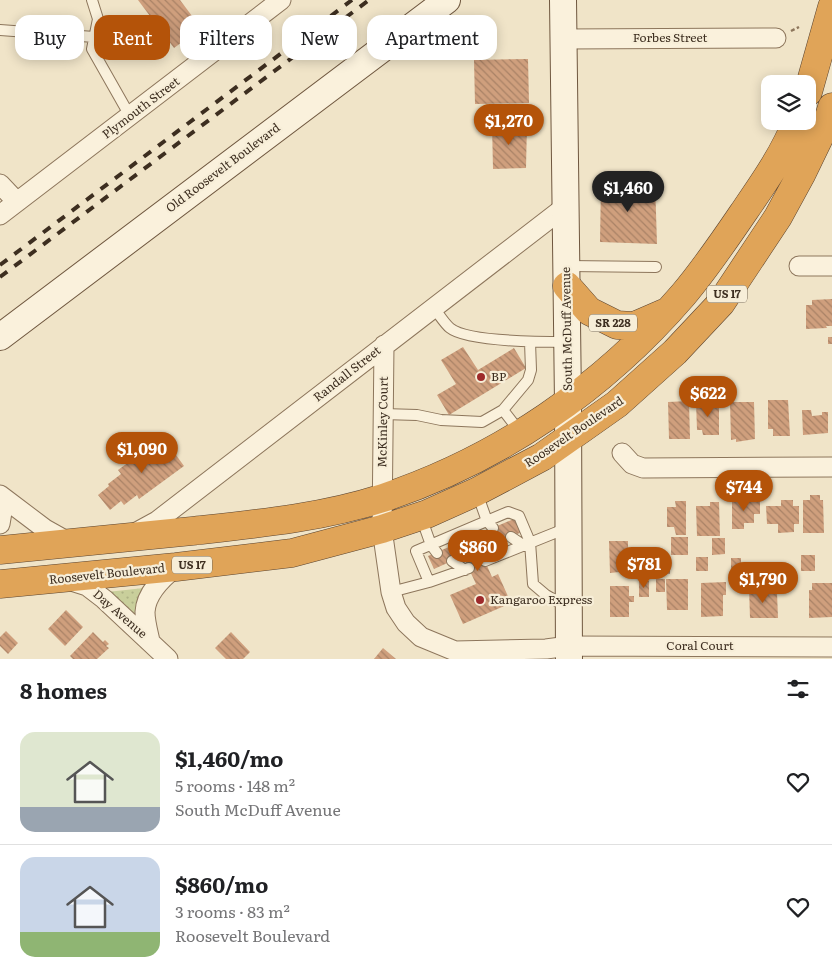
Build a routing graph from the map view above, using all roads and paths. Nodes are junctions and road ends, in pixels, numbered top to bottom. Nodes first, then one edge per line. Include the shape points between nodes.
1 (92, 0) edge
2 (281, 0) edge
3 (447, 0) edge
4 (563, 0) edge
5 (832, 7) edge
6 (97, 15) edge
7 (0, 30) edge
8 (94, 37) joint
9 (776, 38) dead end
10 (564, 39) junction
11 (94, 53) edge
12 (98, 60) edge
13 (813, 75) edge
14 (832, 107) edge
15 (130, 116) junction
16 (793, 130) edge
17 (0, 184) edge
18 (17, 202) junction
19 (566, 206) junction
20 (0, 215) edge
21 (799, 266) dead end
22 (832, 266) edge
23 (656, 267) dead end
24 (567, 276) junction
25 (433, 308) junction
26 (670, 310) junction
27 (0, 337) edge
28 (530, 342) junction
29 (568, 342) junction
30 (384, 345) junction
31 (568, 403) junction
32 (503, 410) junction
33 (383, 414) junction
34 (521, 434) junction
35 (568, 438) junction
36 (622, 453) dead end
37 (832, 467) edge
38 (476, 492) junction
39 (0, 495) edge
40 (381, 499) junction
41 (0, 508) edge
42 (421, 516) junction
43 (0, 524) edge
44 (490, 525) junction
45 (568, 528) junction
46 (382, 529) junction
47 (465, 530) junction
48 (474, 536) dead end
49 (511, 537) dead end
50 (126, 538) junction
51 (70, 543) junction
52 (526, 544) junction
53 (490, 546) dead end
54 (434, 549) junction
55 (0, 550) edge
56 (502, 554) junction
57 (486, 560) dead end
58 (452, 561) dead end
59 (176, 567) junction
60 (62, 578) junction
61 (429, 582) junction
62 (0, 584) edge
63 (391, 592) junction
64 (568, 607) junction
65 (150, 641) junction
66 (832, 647) edge
67 (569, 652) edge
68 (168, 659) edge

1 - 6 lane
2 - 15 street, Plymouth Street
3 - 27 main road, Old Roosevelt Boulevard
4 - 10 main road, South McDuff Avenue
5 - 13 highway
7 - 8 lane
8 - 11 lane
9 - 10 street, Forbes Street
10 - 19 main road, South McDuff Avenue
12 - 15 lane
14 - 35 highway, Roosevelt Boulevard / US 17 via 778,217 720,303 675,352 618,404
15 - 18 street, Plymouth Street
16 - 26 highway, US 17 via 758,192 711,260
17 - 18 street
18 - 20 street, Plymouth Street
19 - 24 main road, South McDuff Avenue
19 - 25 street, Randall Street
21 - 22 street
23 - 24 lane
24 - 26 highway, SR 228 via 589,311 617,324 634,326
24 - 29 main road, South McDuff Avenue
25 - 28 lane via 450,328 462,335
25 - 30 street, Randall Street
26 - 31 highway, US 17 via 609,371
28 - 29 lane
28 - 32 lane via 528,380
29 - 31 main road, South McDuff Avenue
30 - 33 street, McKinley Court
30 - 50 street, Randall Street via 157,521
31 - 34 highway, US 17
31 - 35 main road, South McDuff Avenue
32 - 33 lane via 482,422
32 - 34 lane
33 - 40 street, McKinley Court
34 - 40 highway, US 17 via 428,481
35 - 38 highway, Roosevelt Boulevard / US 17
35 - 45 main road, South McDuff Avenue
36 - 37 street via 632,464 643,468
38 - 42 highway, Roosevelt Boulevard / US 17
38 - 44 lane
39 - 51 street via 45,529
40 - 46 street, McKinley Court
40 - 50 highway, US 17 via 276,522
41 - 43 street
42 - 46 highway, Roosevelt Boulevard / US 17
42 - 54 lane
44 - 47 lane
44 - 52 lane via 508,512 519,516
45 - 52 lane
45 - 64 main road, South McDuff Avenue
46 - 59 highway, Roosevelt Boulevard / US 17 via 292,553
46 - 63 street, McKinley Court
47 - 48 lane
47 - 54 lane via 452,541
49 - 52 lane
50 - 51 highway, US 17
51 - 55 highway, US 17
52 - 56 lane
52 - 64 lane via 533,584
53 - 56 lane
54 - 61 lane via 416,551
56 - 57 lane
58 - 61 lane via 467,569
59 - 60 highway, Roosevelt Boulevard / US 17
59 - 65 street, Day Avenue via 162,578 150,595 145,612
60 - 62 highway, Roosevelt Boulevard / US 17
60 - 65 street, Day Avenue via 87,586
61 - 63 lane
63 - 67 street, Coral Court via 396,608 413,630 455,651 546,649
64 - 67 main road, South McDuff Avenue
65 - 68 street, Day Avenue
66 - 67 street, Coral Court

